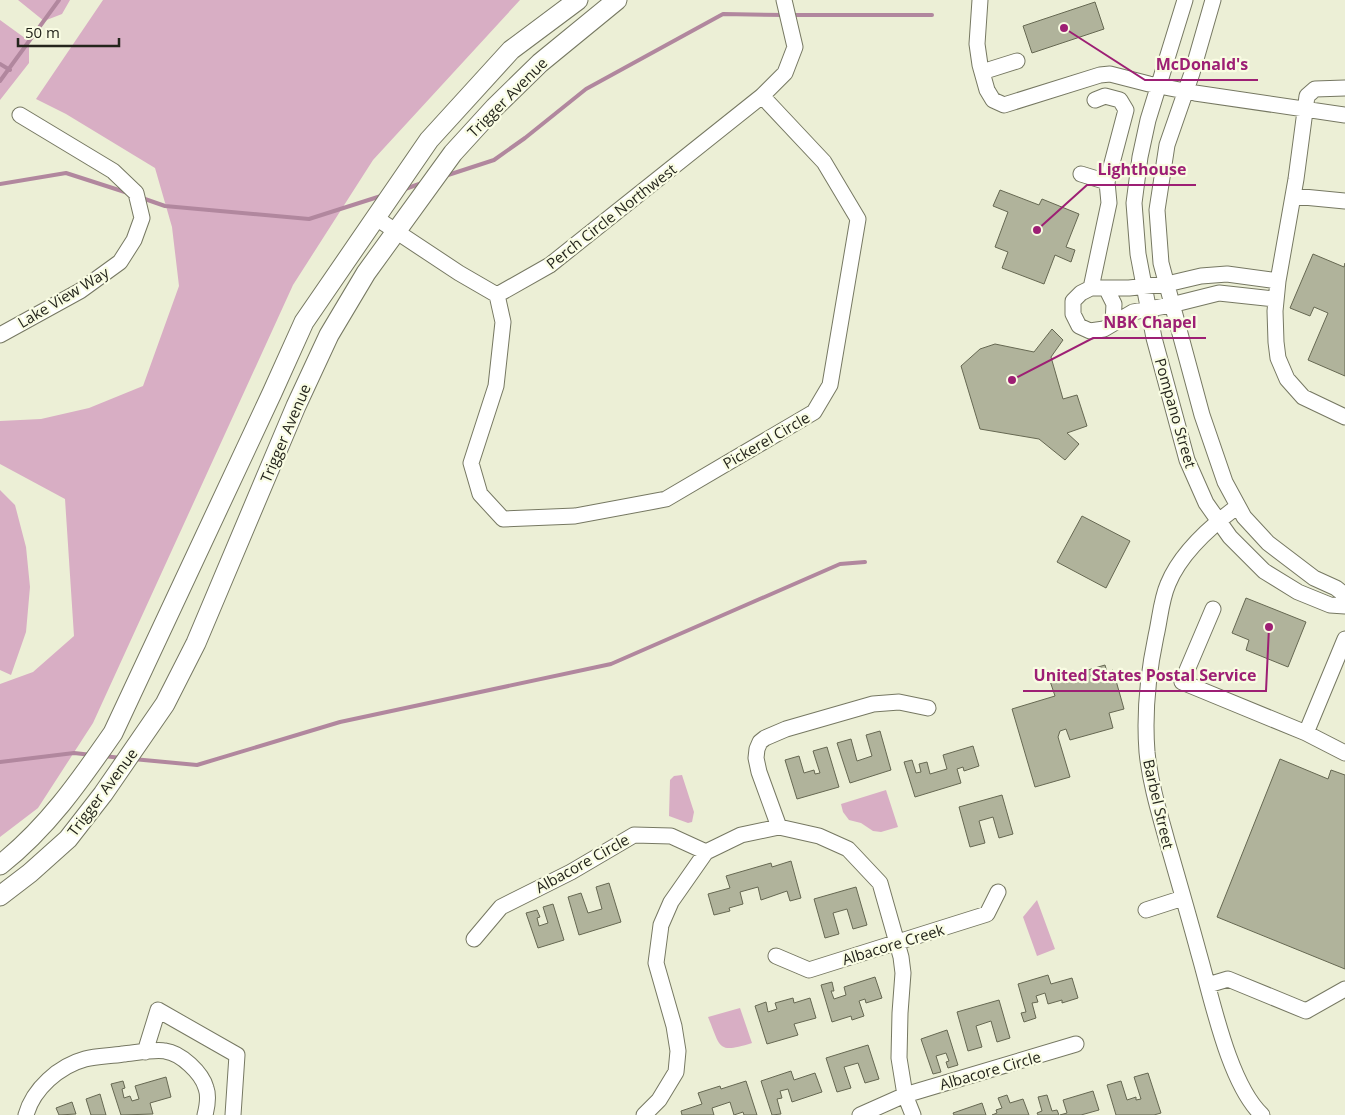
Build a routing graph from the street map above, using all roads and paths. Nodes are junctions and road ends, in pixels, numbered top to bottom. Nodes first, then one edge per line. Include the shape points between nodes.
1 (578, 0) edge
2 (617, 0) edge
3 (784, 0) edge
4 (980, 0) edge
5 (1185, 0) edge
6 (1213, 0) edge
7 (1017, 61) dead end
8 (982, 72) junction
9 (1159, 86) junction
10 (1345, 88) edge
11 (1186, 91) junction
12 (762, 96) junction
13 (1095, 100) dead end
14 (1306, 110) junction
15 (20, 115) dead end
16 (1345, 115) edge
17 (1081, 174) dead end
18 (1107, 182) junction
19 (1293, 196) junction
20 (1345, 201) edge
21 (376, 218) junction
22 (396, 230) junction
23 (1278, 280) junction
24 (1167, 284) junction
25 (1144, 286) junction
26 (1091, 288) junction
27 (1106, 288) junction
28 (497, 295) junction
29 (1275, 299) junction
30 (1172, 305) junction
31 (1149, 309) junction
32 (1114, 323) junction
33 (0, 335) edge
34 (1345, 417) edge
35 (1238, 506) junction
36 (1218, 520) junction
37 (1345, 595) edge
38 (1345, 606) edge
39 (1213, 609) dead end
40 (1345, 639) edge
41 (928, 708) dead end
42 (1306, 733) junction
43 (1345, 753) edge
44 (779, 827) junction
45 (706, 852) junction
46 (0, 865) edge
47 (998, 892) dead end
48 (0, 896) edge
49 (1184, 898) junction
50 (1146, 910) dead end
51 (474, 939) dead end
52 (898, 943) junction
53 (776, 956) dead end
54 (1208, 985) junction
55 (1345, 989) edge
56 (1076, 1044) dead end
57 (145, 1052) junction
58 (905, 1095) junction
59 (26, 1115) edge
60 (206, 1115) edge
61 (232, 1115) edge
62 (245, 1115) edge
63 (644, 1115) edge
64 (860, 1115) edge
65 (913, 1115) edge
66 (1262, 1115) edge

1 - 21 main road, Trigger Avenue via 511,50 429,140
2 - 22 main road, Trigger Avenue via 540,63 495,107 453,153
3 - 12 street via 795,48 785,73
4 - 8 street via 977,44
5 - 9 street, Pompano Street
6 - 11 street, Pompano Street
7 - 8 street
8 - 9 street via 993,100 1004,105 1100,75 1110,74
9 - 11 street
9 - 25 street, Pompano Street via 1142,147 1134,203
10 - 14 street via 1315,89 1307,96
11 - 14 street
11 - 24 street, Pompano Street via 1167,145 1157,210 1161,264
12 - 28 street, Perch Circle Northwest via 550,265
12 - 28 street, Pickerel Circle via 824,162 858,218 830,385 814,412 666,498 575,516 503,519 480,494 471,463 496,386 503,322
13 - 18 street via 1105,96 1120,100 1126,110
14 - 16 street
14 - 19 street
15 - 33 street, Lake View Way via 113,171 136,193 142,218 134,240 120,262 80,291
17 - 18 street
18 - 26 street via 1109,203
19 - 20 street
19 - 23 street
21 - 22 street
21 - 46 main road, Trigger Avenue via 304,322 113,734 44,826
22 - 28 street
22 - 48 main road, Trigger Avenue via 329,335 196,643 165,704 68,839
23 - 24 street via 1226,274
23 - 29 street
24 - 25 street
24 - 30 street, Pompano Street
25 - 27 street
25 - 31 street, Pompano Street
26 - 27 street
26 - 32 street via 1073,301 1073,314 1079,326 1090,331 1104,329
27 - 32 street via 1114,304
29 - 30 street via 1219,293
29 - 34 street via 1278,358 1287,379 1303,397
30 - 31 street
30 - 35 street, Pompano Street via 1224,482
31 - 32 street via 1133,312
31 - 36 street, Pompano Street via 1187,460 1206,503
35 - 36 street, Barbel Street
35 - 37 street, Pompano Street via 1268,543 1314,578
36 - 38 street, Pompano Street via 1230,537 1264,570 1298,592 1330,605
36 - 49 street, Barbel Street via 1176,567 1167,585 1151,661 1146,711 1148,754 1156,801
39 - 42 street via 1182,682
40 - 42 street
41 - 44 street via 899,702 873,704 765,738 760,742 756,758
42 - 43 street
44 - 45 street via 741,835
44 - 52 street via 819,836 848,849 880,883
45 - 51 street, Albacore Circle via 671,836 634,834 571,872 501,907
45 - 63 street via 671,902 661,925 656,963 678,1051 676,1072 659,1100
47 - 52 street, Albacore Creek via 987,914
49 - 50 street
49 - 54 street, Barbel Street
52 - 53 street, Albacore Creek via 809,970
52 - 58 street via 903,973 900,1058
54 - 55 street via 1228,979 1306,1010
54 - 66 street, Barbel Street via 1238,1078
56 - 58 street, Albacore Circle
57 - 59 street via 86,1059 69,1065 37,1091
57 - 60 street via 165,1050 189,1064 206,1088
57 - 61 street via 158,1010 237,1055
58 - 64 street
58 - 65 street
61 - 62 street

